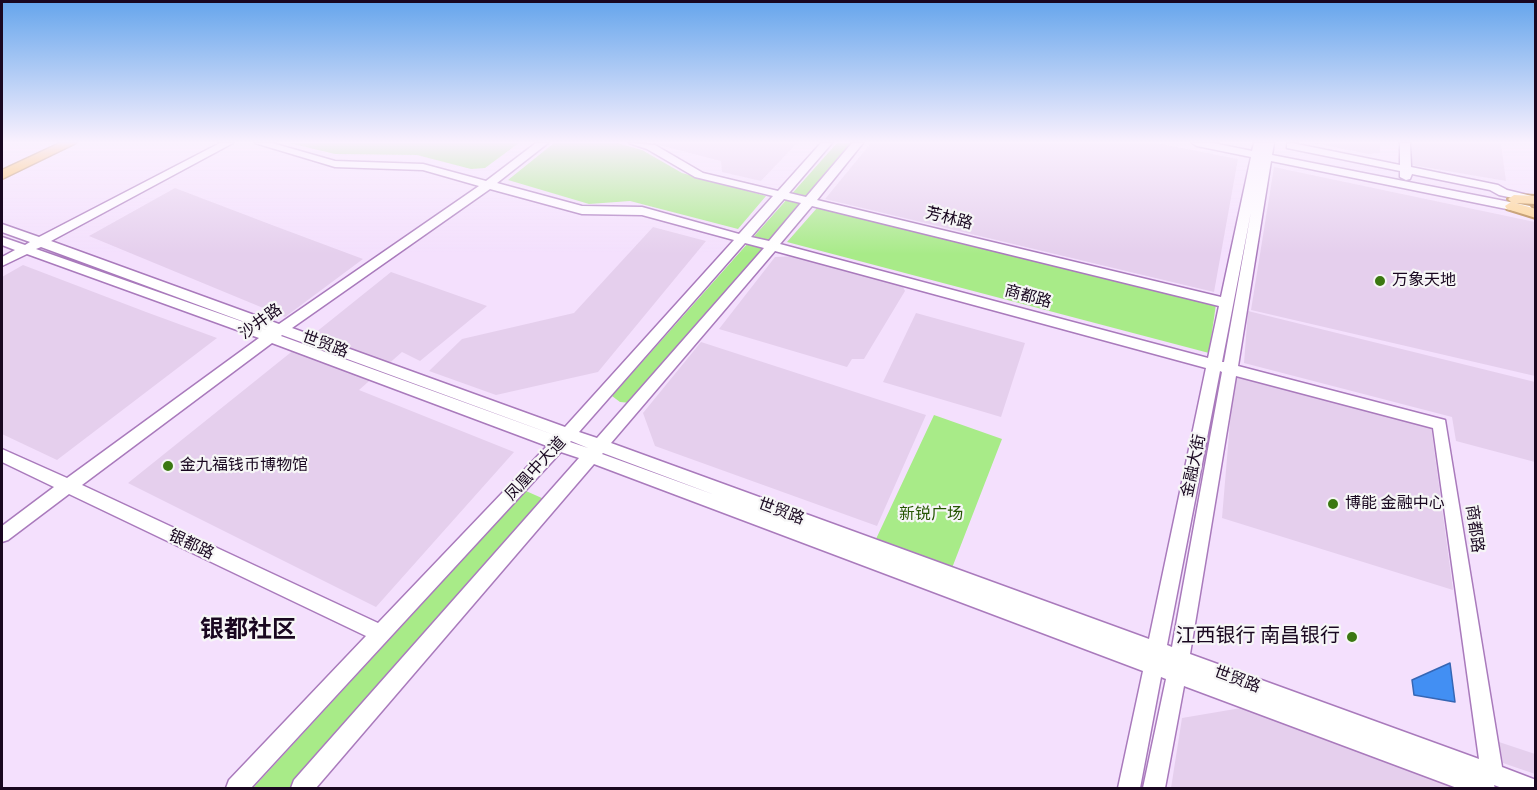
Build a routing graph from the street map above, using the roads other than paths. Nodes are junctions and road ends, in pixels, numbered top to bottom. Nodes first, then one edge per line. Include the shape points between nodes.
1 (145, 180) edge
2 (152, 180) edge
3 (466, 180) edge
4 (494, 180) edge
5 (719, 180) edge
6 (794, 180) edge
7 (827, 180) edge
8 (1256, 180) edge
9 (1257, 180) edge
10 (1406, 180) edge
11 (1430, 180) edge
12 (1449, 180) edge
13 (486, 186) junction
14 (781, 195) junction
15 (809, 202) junction
16 (1513, 203) junction
17 (1535, 206) edge
18 (2, 228) edge
19 (743, 238) junction
20 (19, 245) edge
21 (772, 246) junction
22 (2, 262) edge
23 (1227, 303) junction
24 (275, 334) junction
25 (1222, 367) junction
26 (563, 439) junction
27 (595, 451) junction
28 (2, 455) edge
29 (67, 487) junction
30 (2, 535) edge
31 (381, 634) junction
32 (1154, 658) junction
33 (1178, 667) junction
34 (1488, 781) edge
35 (237, 789) edge
36 (302, 789) edge
37 (1129, 789) edge
38 (1154, 789) edge
39 (1530, 789) edge

1 - 20 street
2 - 20 street
3 - 13 street, 商都路
4 - 13 street, 沙井路
5 - 14 street, 芳林路
6 - 14 street, 凤凰中大道
7 - 15 street, 凤凰中大道
8 - 23 street, 金融大街
9 - 25 street, 金融大街
10 - 16 street
11 - 16 street
12 - 17 street via 1494,187
13 - 19 street, 商都路 via 582,210 642,211
13 - 24 street, 沙井路
14 - 15 street, 芳林路
14 - 19 street, 凤凰中大道
15 - 21 street, 凤凰中大道
15 - 23 street, 芳林路
16 - 17 main road
18 - 20 street, 世贸路
19 - 21 street, 商都路
19 - 26 street, 凤凰中大道
20 - 22 street
20 - 24 street, 世贸路
21 - 25 street, 商都路
21 - 27 street, 凤凰中大道
23 - 25 street, 金融大街
24 - 26 street, 世贸路
24 - 29 street, 沙井路
25 - 32 street, 金融大街
25 - 33 street, 金融大街
25 - 34 street, 商都路 via 1440,424
26 - 27 street, 世贸路
26 - 31 street, 凤凰中大道
27 - 32 street, 世贸路
27 - 36 street, 凤凰中大道
28 - 29 street, 银都路
29 - 30 street, 沙井路
29 - 31 street, 银都路
31 - 35 street, 凤凰中大道
32 - 33 street, 世贸路
32 - 37 street, 金融大街
33 - 34 street, 世贸路
33 - 38 street, 金融大街
34 - 39 street, 世贸路

